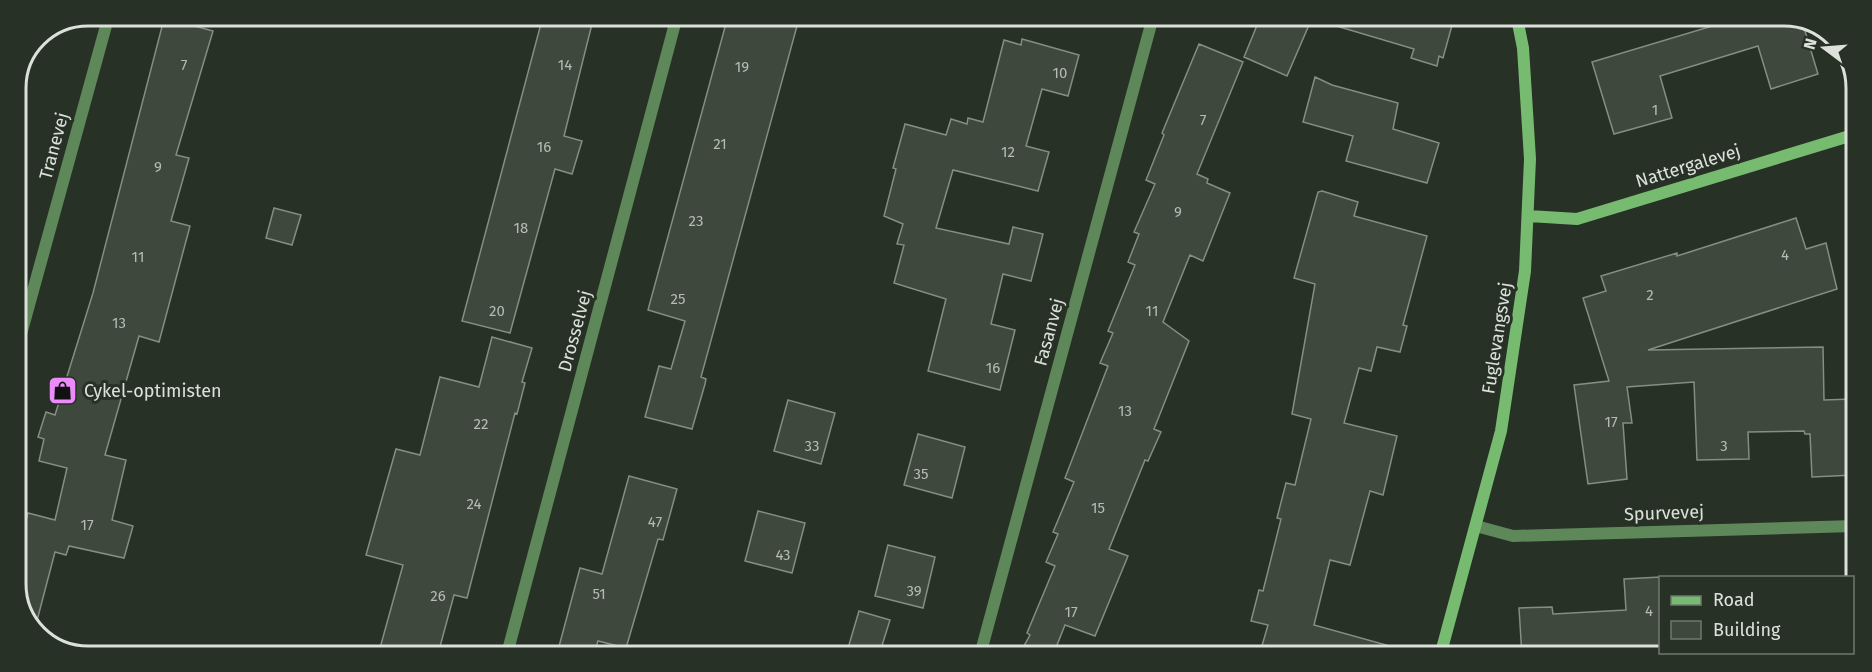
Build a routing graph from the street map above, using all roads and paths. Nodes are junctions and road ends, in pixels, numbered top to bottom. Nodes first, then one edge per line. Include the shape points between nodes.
1 (106, 26) edge
2 (674, 26) edge
3 (1151, 26) edge
4 (1519, 26) edge
5 (1846, 137) edge
6 (1529, 216) junction
7 (26, 316) edge
8 (1476, 526) junction
9 (1846, 526) edge
10 (509, 646) edge
11 (982, 646) edge
12 (1443, 646) edge

1 - 7 street, Tranevej
2 - 10 street, Drosselvej
3 - 11 street, Fasanvej
4 - 6 street, Fuglevangsvej via 1530,159
5 - 6 street, Nattergalevej via 1577,219
6 - 8 street, Fuglevangsvej via 1526,271 1501,431
8 - 9 street, Spurvevej via 1513,536
8 - 12 street, Fuglevangsvej

